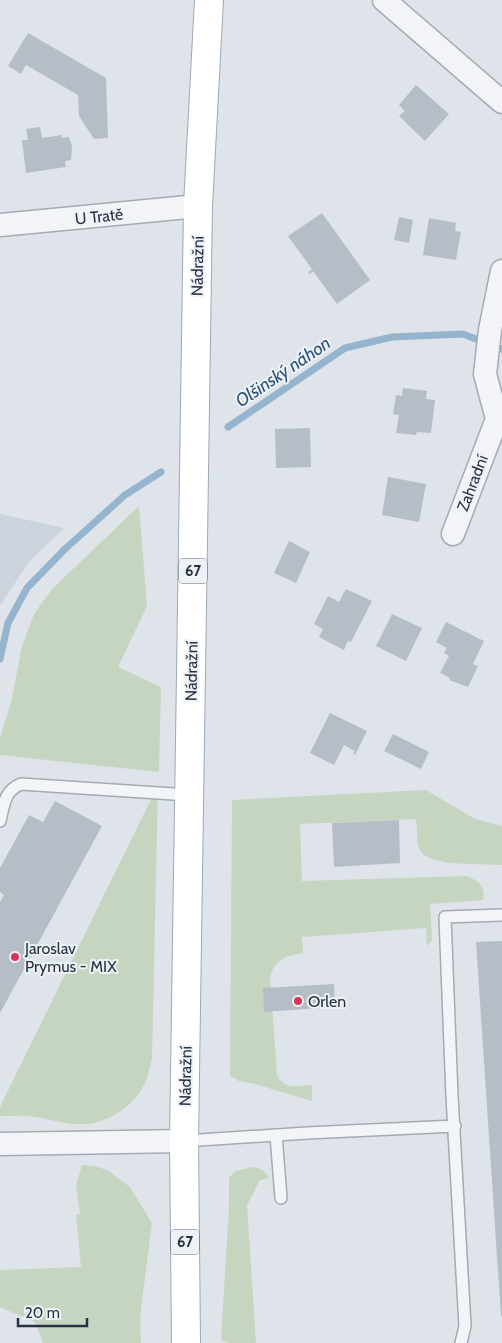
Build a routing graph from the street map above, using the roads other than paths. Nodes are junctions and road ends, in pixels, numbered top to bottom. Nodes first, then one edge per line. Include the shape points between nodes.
1 (209, 0) edge
2 (399, 4) edge
3 (502, 102) edge
4 (198, 206) junction
5 (0, 225) edge
6 (502, 271) edge
7 (491, 370) edge
8 (453, 534) dead end
9 (189, 795) junction
10 (0, 821) edge
11 (502, 915) edge
12 (455, 1126) junction
13 (276, 1135) junction
14 (184, 1142) junction
15 (0, 1144) edge
16 (281, 1198) dead end
17 (186, 1343) edge
18 (461, 1343) edge

1 - 4 main road, Nádražní / 67
2 - 3 street
4 - 5 street, U Tratě
4 - 9 main road, Nádražní / 67
6 - 7 street, Zahradní via 490,330
7 - 8 street, Zahradní via 497,419
9 - 10 lane via 20,784 8,793
9 - 14 main road, Nádražní / 67
11 - 12 lane via 445,917
12 - 13 lane
12 - 18 lane via 465,1326
13 - 14 lane
13 - 16 lane
14 - 15 street
14 - 17 main road, Nádražní / 67

